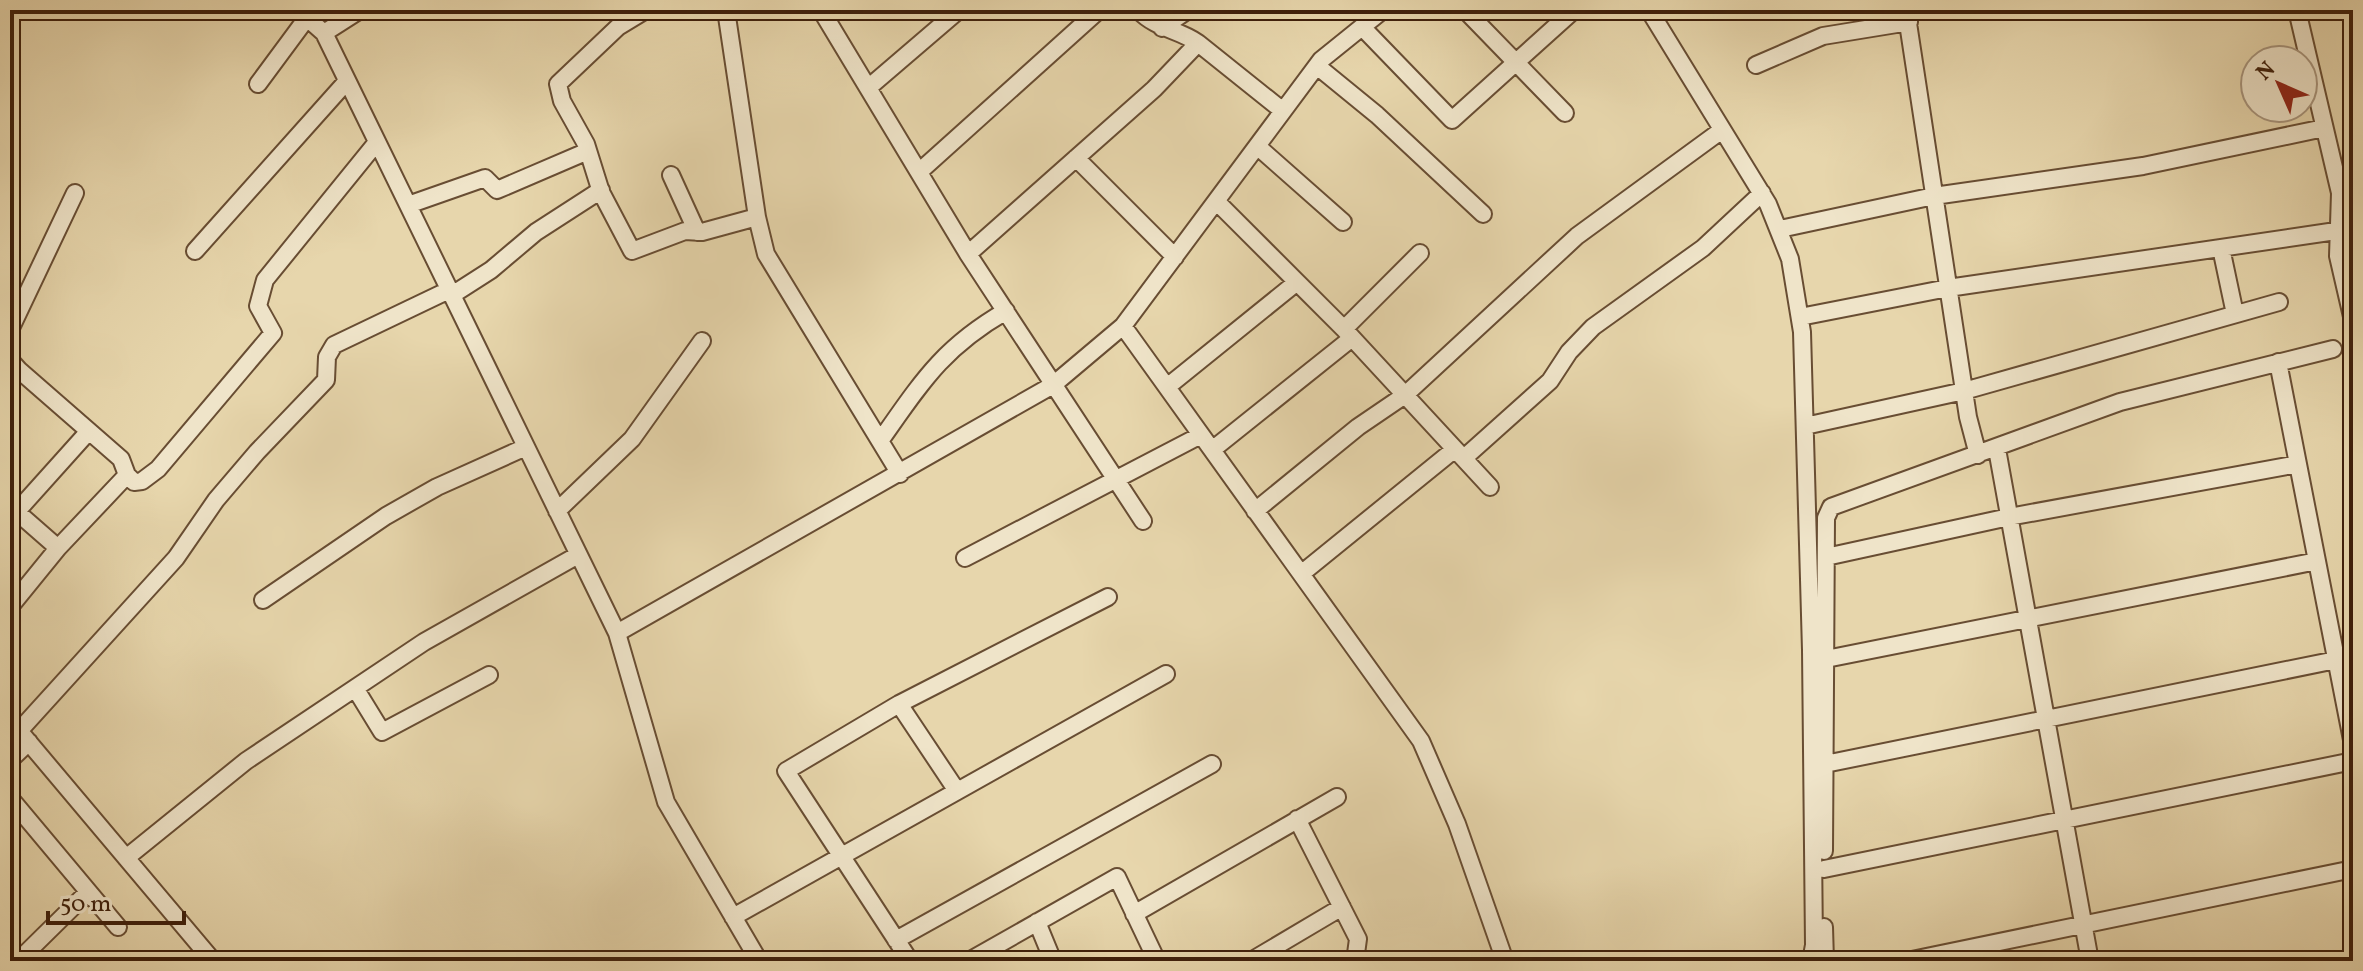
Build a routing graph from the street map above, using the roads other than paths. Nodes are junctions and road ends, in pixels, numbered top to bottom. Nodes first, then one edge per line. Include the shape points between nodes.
1 (360, 10) edge
2 (646, 10) edge
3 (726, 10) edge
4 (821, 10) edge
5 (959, 10) edge
6 (1099, 10) edge
7 (1138, 10) edge
8 (1187, 10) edge
9 (1383, 10) edge
10 (1465, 10) edge
11 (1574, 10) edge
12 (1649, 10) edge
13 (2297, 10) edge
14 (310, 14) edge
15 (1908, 16) edge
16 (1362, 27) junction
17 (1162, 28) junction
18 (324, 33) junction
19 (1198, 43) junction
20 (1516, 63) junction
21 (1756, 65) dead end
22 (1317, 66) junction
23 (347, 81) junction
24 (258, 84) dead end
25 (868, 88) junction
26 (1283, 111) junction
27 (1565, 113) dead end
28 (2324, 128) junction
29 (1722, 130) junction
30 (377, 142) junction
31 (1257, 146) junction
32 (588, 151) junction
33 (1076, 158) junction
34 (919, 172) junction
35 (671, 175) dead end
36 (601, 190) junction
37 (75, 193) dead end
38 (1762, 193) junction
39 (1934, 196) junction
40 (1216, 201) junction
41 (408, 205) junction
42 (1483, 214) dead end
43 (757, 217) junction
44 (1343, 222) dead end
45 (1780, 229) junction
46 (2336, 231) junction
47 (697, 232) junction
48 (2221, 248) junction
49 (195, 251) dead end
50 (1420, 253) dead end
51 (968, 254) junction
52 (1175, 257) junction
53 (1297, 282) junction
54 (1948, 288) junction
55 (451, 292) junction
56 (2279, 302) dead end
57 (1006, 311) junction
58 (2235, 314) junction
59 (1800, 317) junction
60 (2353, 321) edge
61 (1123, 326) junction
62 (10, 330) edge
63 (1348, 334) junction
64 (702, 341) dead end
65 (2333, 349) dead end
66 (2278, 362) junction
67 (13, 371) edge
68 (1053, 385) junction
69 (1167, 387) junction
70 (1964, 391) junction
71 (1405, 395) junction
72 (1805, 426) junction
73 (89, 431) junction
74 (1201, 435) junction
75 (880, 441) junction
76 (526, 447) junction
77 (1997, 449) junction
78 (1212, 450) junction
79 (1459, 454) junction
80 (1978, 455) junction
81 (2298, 464) junction
82 (900, 474) junction
83 (127, 475) junction
84 (1116, 479) junction
85 (1490, 487) dead end
86 (557, 511) junction
87 (1255, 511) junction
88 (12, 512) edge
89 (2009, 517) junction
90 (1143, 521) dead end
91 (58, 548) junction
92 (578, 555) junction
93 (1826, 557) junction
94 (965, 558) dead end
95 (2317, 561) junction
96 (1301, 574) junction
97 (1108, 597) dead end
98 (263, 600) dead end
99 (10, 607) edge
100 (2027, 619) junction
101 (617, 633) junction
102 (1826, 659) junction
103 (2336, 660) junction
104 (1166, 674) dead end
105 (489, 675) dead end
106 (355, 688) junction
107 (899, 704) junction
108 (2045, 716) junction
109 (19, 731) edge
110 (2353, 745) edge
111 (10, 760) edge
112 (2353, 761) edge
113 (1212, 764) dead end
114 (1825, 764) junction
115 (957, 791) junction
116 (1337, 797) dead end
117 (10, 798) edge
118 (1297, 819) junction
119 (2064, 821) junction
120 (840, 856) junction
121 (126, 858) junction
122 (1824, 869) junction
123 (2353, 869) edge
124 (88, 892) junction
125 (1342, 907) junction
126 (1134, 914) junction
127 (733, 917) junction
128 (1037, 922) junction
129 (2083, 925) junction
130 (118, 927) dead end
131 (896, 940) junction
132 (18, 961) edge
133 (213, 961) edge
134 (759, 961) edge
135 (910, 961) edge
136 (969, 961) edge
137 (1053, 961) edge
138 (1157, 961) edge
139 (1251, 961) edge
140 (1355, 961) edge
141 (1505, 961) edge
142 (1804, 961) edge
143 (1825, 961) edge
144 (1907, 961) edge
145 (2090, 961) edge

1 - 18 street
2 - 32 street via 607,37 558,84
3 - 43 street
4 - 25 street
5 - 25 street
6 - 34 street
7 - 17 street
8 - 17 street
9 - 16 street
10 - 20 street
11 - 20 street
12 - 29 street
13 - 28 street
14 - 18 street
14 - 24 street
15 - 21 street via 1823,36
15 - 39 street
16 - 20 street via 1452,120
16 - 22 street
17 - 19 street
18 - 23 street
19 - 26 street
19 - 33 street
20 - 27 street
22 - 26 street
22 - 42 street
23 - 30 street
23 - 49 street
25 - 34 street
26 - 31 street
28 - 39 street via 2143,166
28 - 46 street via 2340,193 2342,214
29 - 38 street
29 - 71 street via 1577,236
30 - 41 street
30 - 83 street via 265,280 257,300 273,333 158,469 142,481
31 - 40 street
31 - 44 street
32 - 36 street
32 - 41 street via 497,190 485,178
33 - 51 street
33 - 52 street
34 - 51 street
35 - 47 street
36 - 47 street via 632,251 685,231
36 - 55 street via 536,232 491,270
37 - 62 street
38 - 45 street
38 - 79 street via 1703,248 1593,327 1550,381
39 - 45 street
39 - 54 street
40 - 52 street
40 - 53 street
41 - 55 street
43 - 47 street
43 - 75 street via 766,254
45 - 59 street
46 - 48 street
46 - 60 street
48 - 54 street
48 - 58 street
50 - 63 street
51 - 57 street
52 - 61 street
53 - 63 street
53 - 69 street
54 - 59 street
54 - 70 street
55 - 76 street
55 - 109 street via 334,345 327,357 326,380 216,500 176,558
56 - 58 street
57 - 68 street
57 - 75 street via 961,338 935,363
58 - 70 street
59 - 72 street
61 - 68 street
61 - 69 street
63 - 71 street
63 - 78 street
64 - 86 street via 632,439
65 - 66 street
66 - 77 street via 2120,402
66 - 81 street
67 - 73 street
68 - 82 street
68 - 84 street
69 - 74 street
70 - 72 street
70 - 80 street
71 - 79 street
71 - 87 street
72 - 142 street via 1814,945 1812,956
73 - 83 street via 121,459
73 - 88 street
74 - 78 street
74 - 84 street
75 - 82 street
76 - 86 street
76 - 98 street via 386,516
77 - 80 street
77 - 89 street
78 - 87 street
79 - 85 street
79 - 96 street
80 - 93 street via 1831,507
81 - 89 street
81 - 95 street
82 - 101 street
83 - 91 street
84 - 90 street
84 - 94 street
86 - 92 street
87 - 96 street
88 - 91 street
89 - 93 street
89 - 100 street
91 - 99 street
92 - 101 street
92 - 106 street via 424,642
93 - 102 street
95 - 100 street
95 - 103 street
96 - 141 street via 1421,741 1457,824
97 - 107 street
100 - 102 street
100 - 108 street
101 - 127 street via 666,802
102 - 114 street
103 - 108 street
103 - 110 street
104 - 115 street
105 - 106 street via 382,732
106 - 121 street via 246,761
107 - 115 street
107 - 120 street via 786,771
108 - 114 street
108 - 119 street
109 - 111 street
109 - 121 street
112 - 119 street
113 - 131 street
114 - 122 street
115 - 120 street
116 - 118 street
117 - 124 street
118 - 125 street
118 - 126 street
119 - 122 street
119 - 129 street
120 - 127 street
120 - 131 street
121 - 133 street
122 - 143 street
123 - 129 street
124 - 130 street
124 - 132 street
125 - 139 street
125 - 140 street via 1358,939
126 - 128 street via 1117,877
126 - 138 street
127 - 134 street
128 - 136 street
128 - 137 street
129 - 144 street
129 - 145 street
131 - 135 street

